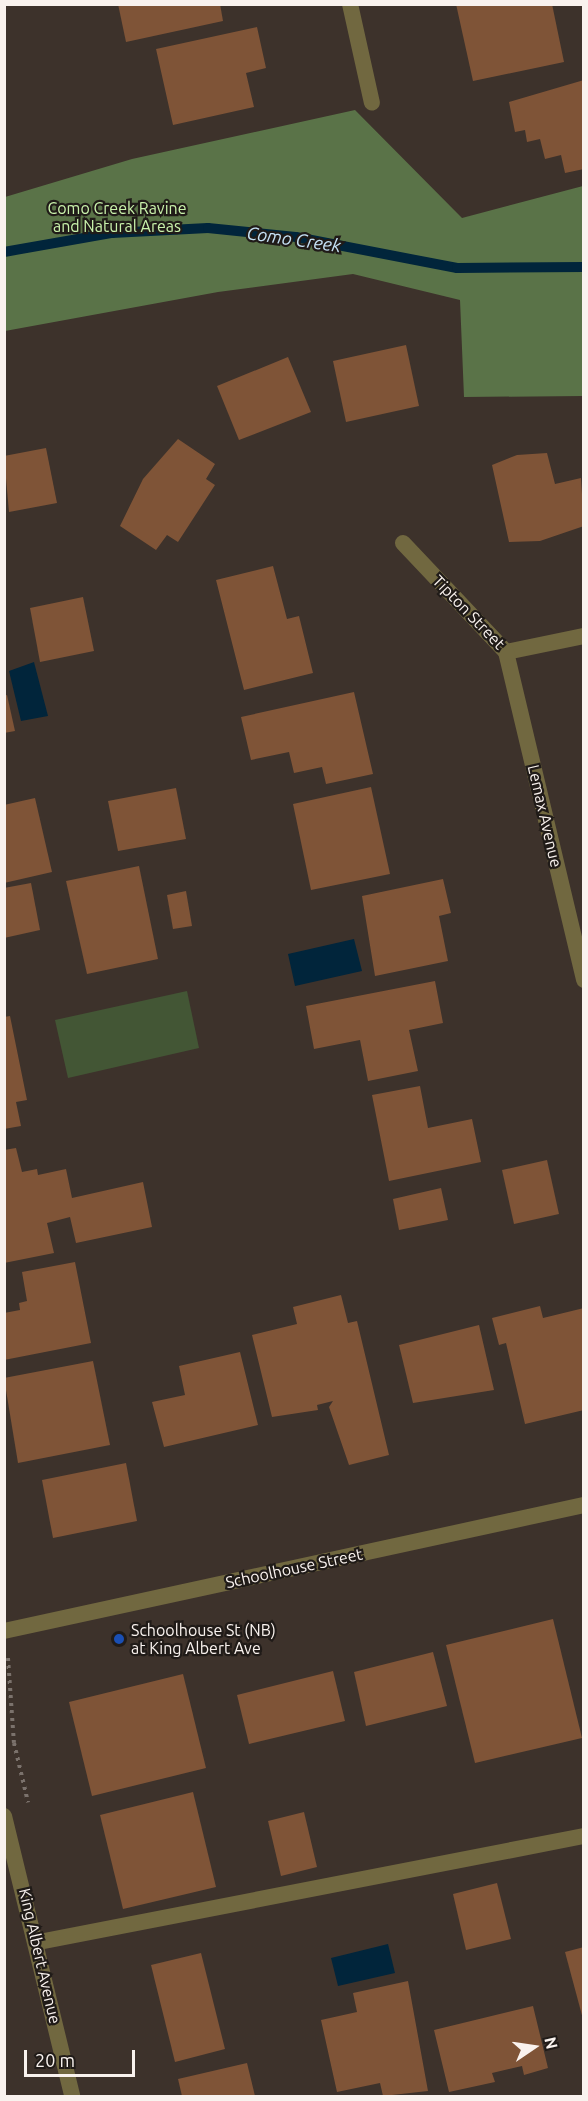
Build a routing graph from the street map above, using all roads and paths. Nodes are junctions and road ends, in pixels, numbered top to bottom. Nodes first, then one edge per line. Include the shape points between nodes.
1 (350, 4) edge
2 (372, 103) dead end
3 (403, 543) dead end
4 (584, 636) edge
5 (506, 652) junction
6 (584, 980) edge
7 (584, 1505) edge
8 (4, 1630) edge
9 (4, 1816) edge
10 (584, 1836) edge
11 (39, 1942) junction
12 (72, 2097) edge

1 - 2 street
3 - 5 street, Tipton Street
4 - 5 street, Tipton Street
5 - 6 street, Lemax Avenue
7 - 8 street, Schoolhouse Street
9 - 11 street, King Albert Avenue
10 - 11 street
11 - 12 street, King Albert Avenue

